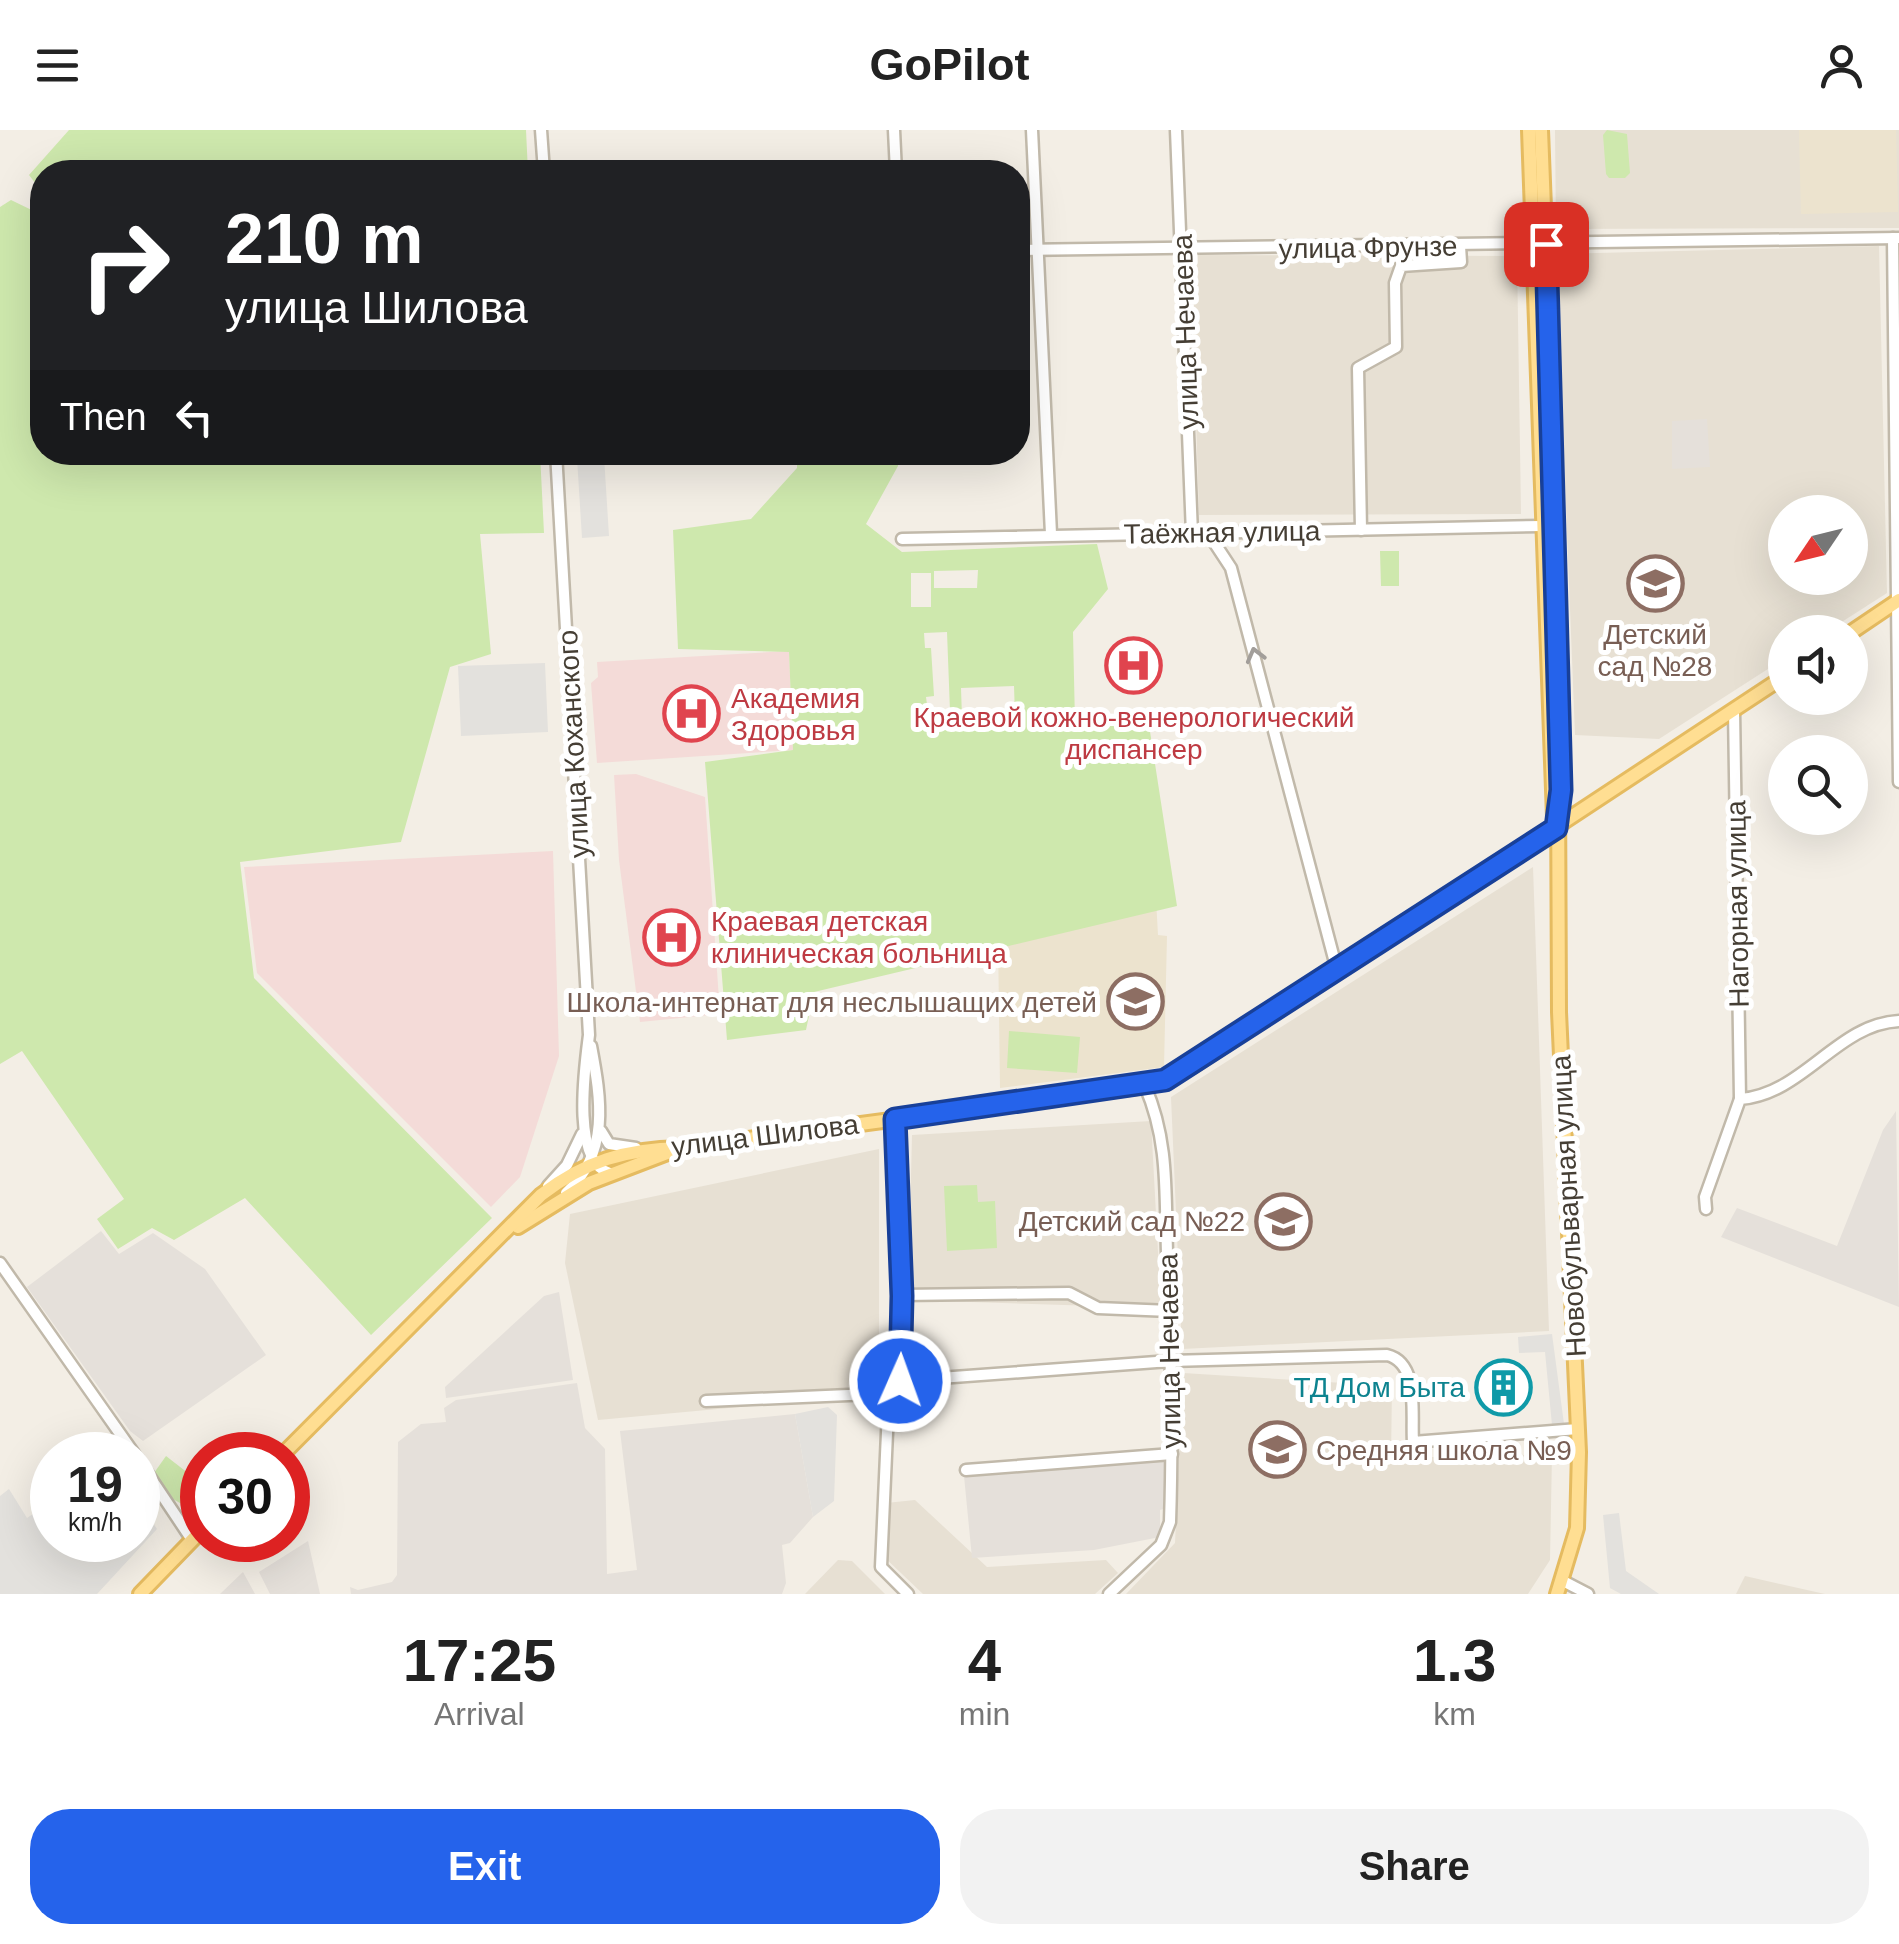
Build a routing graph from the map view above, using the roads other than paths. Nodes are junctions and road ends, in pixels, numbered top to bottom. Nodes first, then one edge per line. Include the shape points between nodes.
1 (541, 130) edge
2 (894, 130) edge
3 (1032, 130) edge
4 (1176, 130) edge
5 (1529, 130) edge
6 (1542, 130) edge
7 (543, 160) edge
8 (895, 160) edge
9 (1896, 238) edge
10 (1540, 244) junction
11 (1460, 246) junction
12 (1030, 250) edge
13 (1038, 250) junction
14 (1182, 250) junction
15 (557, 465) edge
16 (1542, 526) junction
17 (1361, 530) junction
18 (1208, 533) junction
19 (1051, 534) junction
20 (1192, 534) junction
21 (902, 540) dead end
22 (1897, 601) edge
23 (1868, 621) edge
24 (1768, 687) edge
25 (1734, 710) junction
26 (1899, 745) edge
27 (1899, 782) edge
28 (1556, 828) junction
29 (1337, 970) junction
30 (1899, 1021) edge
31 (588, 1035) junction
32 (1144, 1086) junction
33 (1740, 1099) junction
34 (895, 1119) junction
35 (585, 1123) junction
36 (600, 1127) junction
37 (647, 1148) junction
38 (681, 1148) junction
39 (593, 1162) junction
40 (610, 1173) junction
41 (541, 1194) junction
42 (551, 1207) junction
43 (1706, 1209) dead end
44 (504, 1236) junction
45 (0, 1263) edge
46 (902, 1296) junction
47 (1170, 1312) junction
48 (1170, 1362) junction
49 (894, 1384) junction
50 (706, 1401) dead end
51 (1578, 1429) junction
52 (118, 1432) edge
53 (305, 1432) edge
54 (1172, 1454) junction
55 (966, 1470) dead end
56 (160, 1488) edge
57 (180, 1513) edge
58 (180, 1553) edge
59 (1560, 1588) edge
60 (140, 1594) edge
61 (908, 1594) edge
62 (1108, 1594) edge
63 (1588, 1594) edge

1 - 7 street
2 - 8 street
3 - 13 street
4 - 14 street, улица Нечаева
5 - 10 main road, Новобульварная улица
6 - 10 main road, Новобульварная улица
9 - 10 street, улица Фрунзе
9 - 22 street
10 - 11 street, улица Фрунзе
10 - 16 main road, Новобульварная улица
10 - 28 main road, Новобульварная улица via 1558,547
11 - 14 street, улица Фрунзе
11 - 17 street via 1461,262 1401,266 1396,347 1358,368
12 - 13 street, улица Фрунзе
13 - 14 street, улица Фрунзе
13 - 19 street
14 - 20 street, улица Нечаева
15 - 31 street, улица Коханского
16 - 17 street, Таёжная улица
16 - 28 main road, Новобульварная улица
17 - 18 street, Таёжная улица
18 - 20 street, Таёжная улица
29 -> 18 street via 1231,568
19 - 20 street, Таёжная улица
19 - 21 street, Таёжная улица
22 - 23 main road
22 - 26 street
24 - 25 main road, улица Шилова
25 - 28 main road, улица Шилова
25 - 33 street, Нагорная улица
26 - 27 street
28 - 29 main road, улица Шилова
28 - 51 main road, Новобульварная улица
29 - 32 main road, улица Шилова via 1193,1066
30 - 33 street via 1863,1030 1783,1089
31 - 35 street
31 - 36 street
32 - 34 main road, улица Шилова
32 - 47 street, улица Нечаева via 1161,1123
33 - 43 street
34 - 38 main road, улица Шилова
34 - 46 street
35 - 39 street
35 - 41 street via 566,1165
36 - 37 street via 610,1144
36 - 39 street
37 - 38 main road, улица Шилова
37 - 39 main road, улица Шилова
38 - 40 main road
39 - 40 street
39 - 41 main road, улица Шилова
39 - 42 street
40 - 42 main road
41 - 44 main road, улица Шилова
42 - 44 main road
44 - 53 main road, улица Шилова
45 - 52 street
46 - 47 street via 1069,1292 1098,1308
46 - 49 street
47 - 48 street, улица Нечаева
48 - 49 street
48 - 51 street via 1400,1358 1408,1368 1414,1442
48 - 54 street, улица Нечаева
49 - 50 street via 872,1394
49 - 61 street via 881,1567
51 - 59 main road, Новобульварная улица via 1577,1528
54 - 55 street
54 - 62 street, улица Нечаева via 1167,1535
56 - 57 street
58 - 60 main road
59 - 63 street

